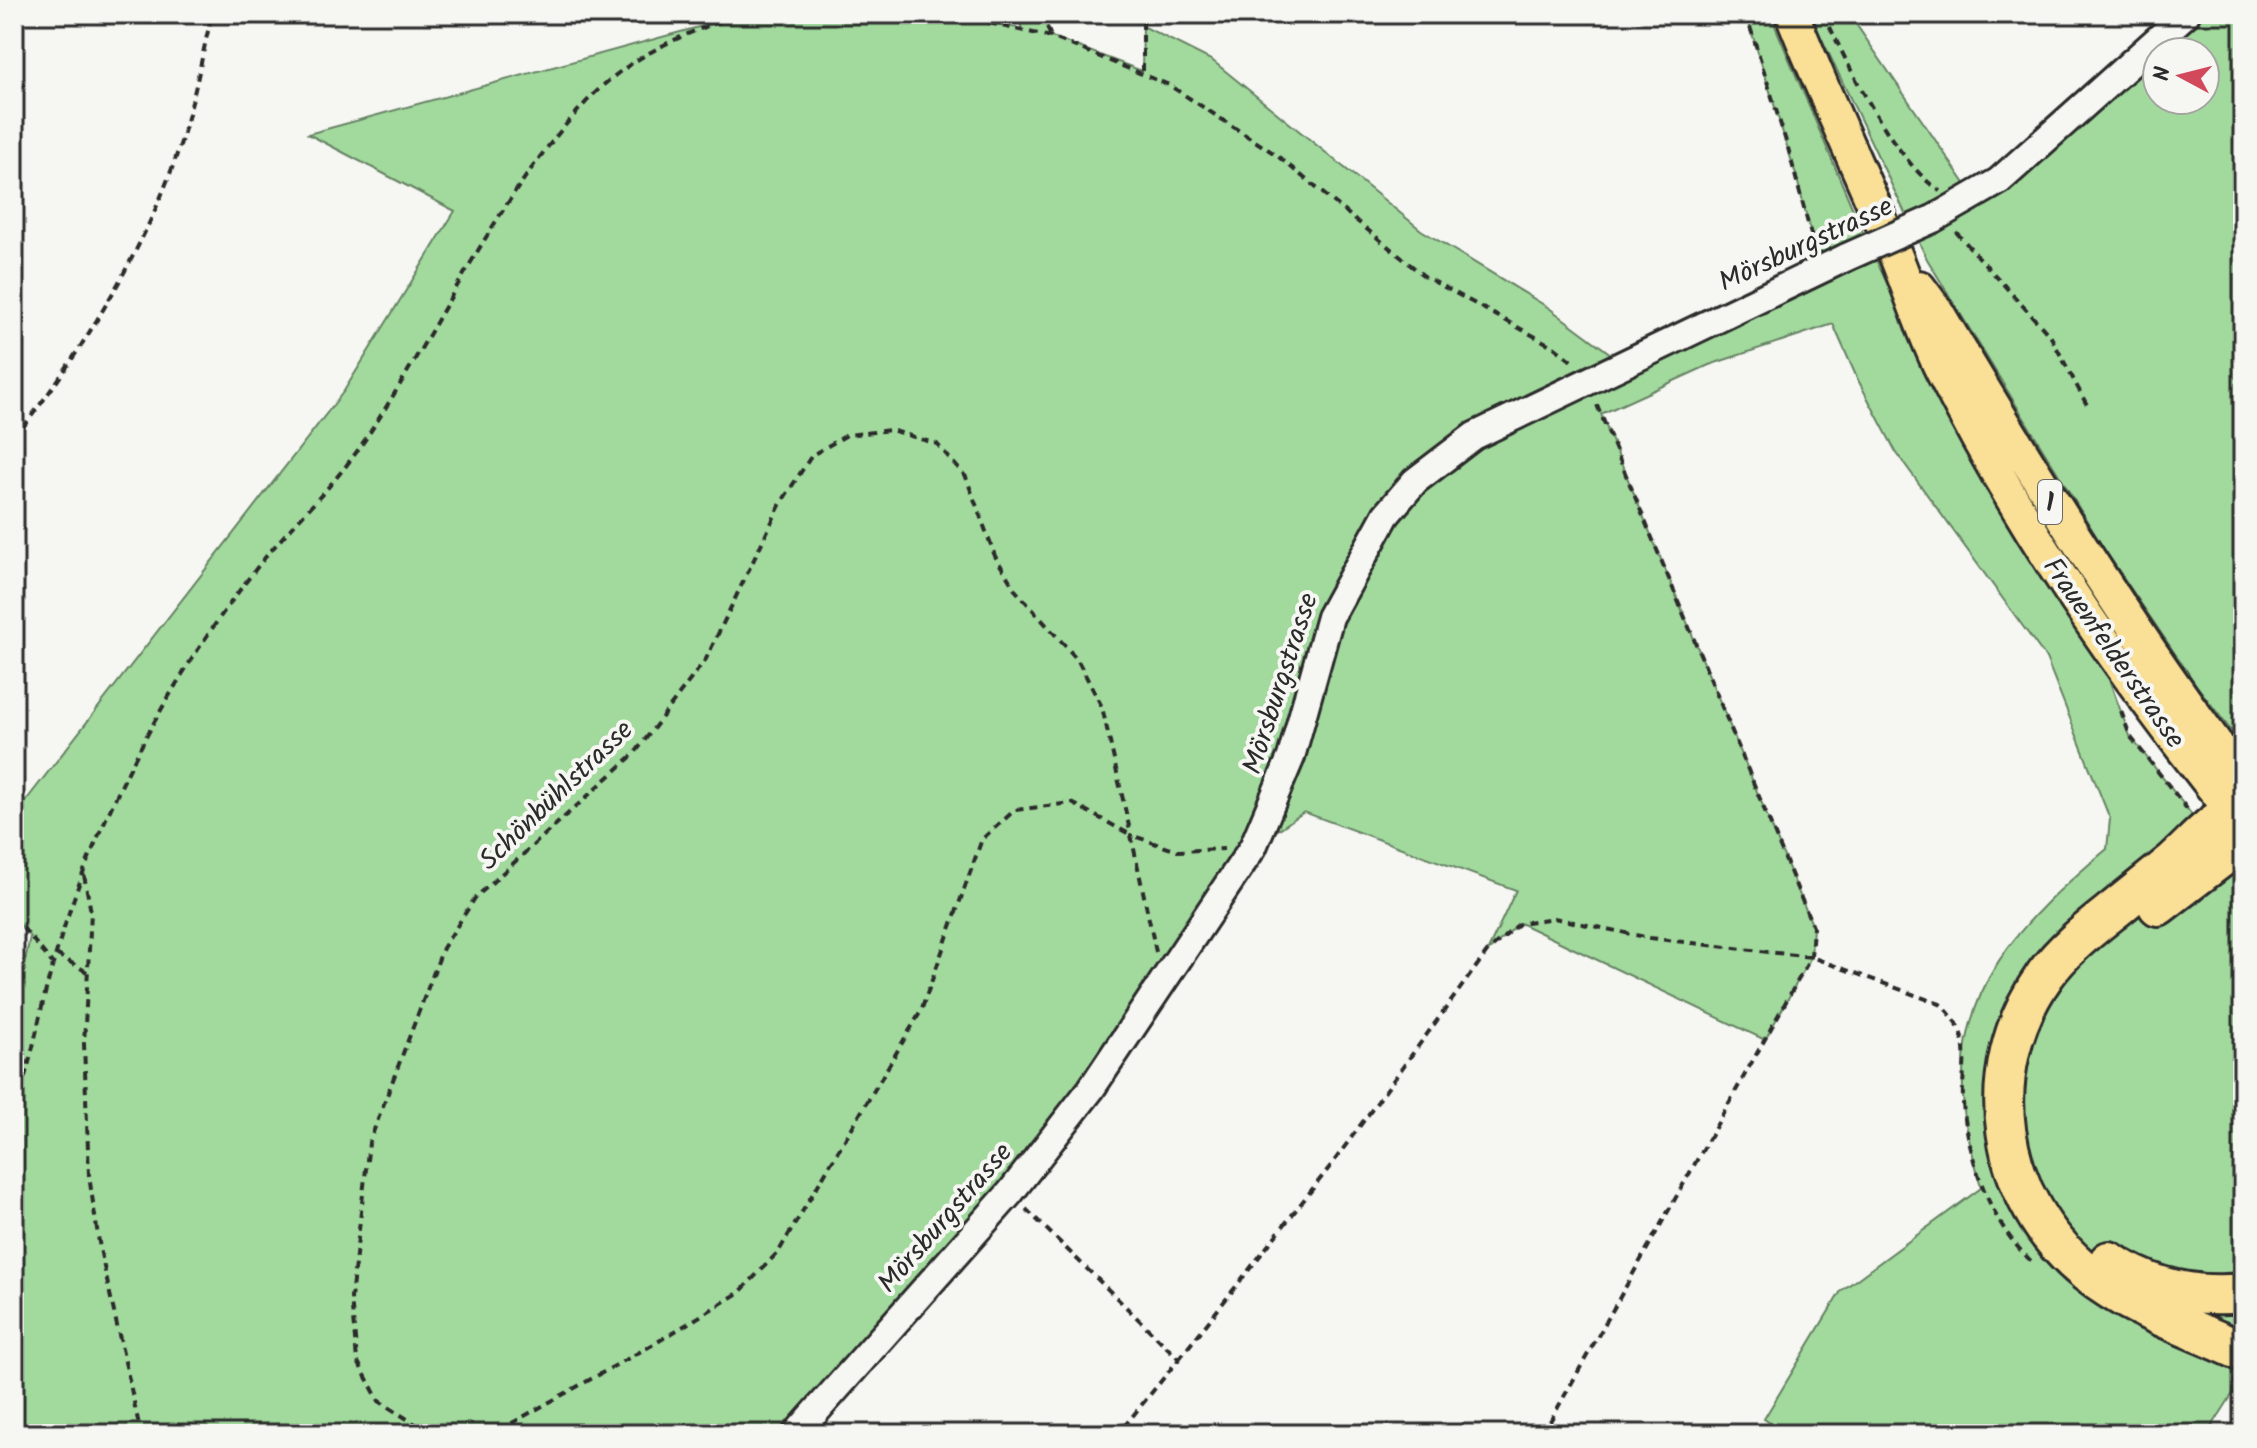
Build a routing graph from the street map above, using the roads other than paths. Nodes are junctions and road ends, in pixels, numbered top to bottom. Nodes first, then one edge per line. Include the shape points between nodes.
1 (1792, 14) edge
2 (2186, 14) edge
3 (2241, 813) edge
4 (2243, 1293) edge
5 (2243, 1352) edge
6 (796, 1434) edge

1 - 3 main road, Frauenfelderstrasse / 1 via 1930,346 2016,507 2115,658
2 - 6 street, Mörsburgstrasse, bridge via 1974,198 1474,436 1415,481 1386,515 1330,617 1291,757 1253,847 1091,1089 1010,1193
3 - 4 highway via 2067,984 2038,1033 2026,1099 2038,1170 2058,1209 2089,1245 2159,1286 2199,1294
3 - 5 highway via 2203,831 2050,968 2014,1035 2003,1105 2007,1148 2023,1192 2063,1251 2134,1303

